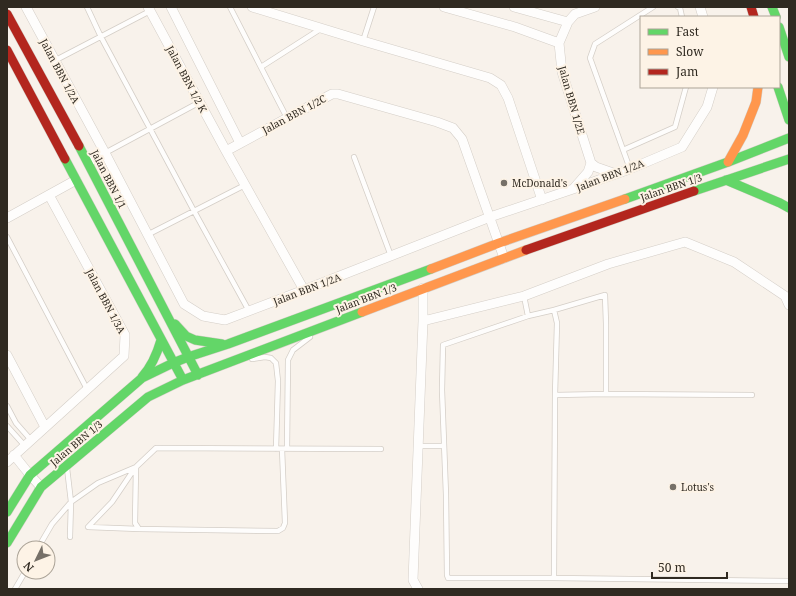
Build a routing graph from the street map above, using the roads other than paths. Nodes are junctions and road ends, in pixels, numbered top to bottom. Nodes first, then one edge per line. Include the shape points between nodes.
1 (26, 7) edge
2 (87, 7) edge
3 (171, 7) edge
4 (230, 7) edge
5 (253, 7) edge
6 (374, 7) edge
7 (444, 7) edge
8 (514, 7) edge
9 (595, 7) edge
10 (654, 7) edge
11 (678, 7) edge
12 (149, 9) edge
13 (7, 14) edge
14 (682, 16) edge
15 (568, 22) junction
16 (322, 28) junction
17 (780, 30) edge
18 (101, 37) junction
19 (363, 41) junction
20 (559, 43) junction
21 (7, 50) edge
22 (789, 56) edge
23 (54, 61) junction
24 (261, 67) junction
25 (686, 88) edge
26 (713, 88) edge
27 (758, 88) edge
28 (778, 88) edge
29 (200, 102) junction
30 (287, 118) junction
31 (789, 120) edge
32 (151, 129) junction
33 (789, 138) edge
34 (240, 143) junction
35 (623, 150) junction
36 (226, 151) junction
37 (105, 153) junction
38 (354, 157) dead end
39 (789, 159) edge
40 (88, 162) junction
41 (728, 162) junction
42 (591, 163) junction
43 (630, 169) junction
44 (616, 174) junction
45 (76, 180) junction
46 (726, 180) junction
47 (245, 184) junction
48 (573, 190) junction
49 (49, 194) junction
50 (542, 200) junction
51 (789, 208) edge
52 (194, 211) junction
53 (490, 217) junction
54 (7, 218) edge
55 (147, 235) junction
56 (7, 237) edge
57 (499, 243) junction
58 (391, 256) junction
59 (504, 258) junction
60 (423, 288) junction
61 (373, 289) junction
62 (304, 290) junction
63 (524, 296) junction
64 (789, 305) edge
65 (554, 310) junction
66 (249, 311) junction
67 (167, 316) junction
68 (528, 316) junction
69 (423, 321) junction
70 (326, 326) junction
71 (161, 340) junction
72 (228, 344) junction
73 (7, 355) edge
74 (188, 357) junction
75 (173, 363) junction
76 (229, 363) junction
77 (198, 375) junction
78 (142, 378) junction
79 (183, 380) junction
80 (87, 389) junction
81 (555, 394) junction
82 (606, 394) junction
83 (752, 395) dead end
84 (7, 406) edge
85 (14, 419) junction
86 (7, 426) edge
87 (45, 427) junction
88 (28, 443) junction
89 (418, 446) junction
90 (444, 446) junction
91 (276, 449) junction
92 (285, 449) junction
93 (381, 449) dead end
94 (14, 455) junction
95 (7, 462) edge
96 (67, 465) junction
97 (136, 467) junction
98 (30, 475) junction
99 (41, 487) junction
100 (71, 502) junction
101 (7, 512) edge
102 (138, 529) junction
103 (70, 537) dead end
104 (43, 540) edge
105 (7, 543) edge
106 (554, 578) junction
107 (20, 580) edge
108 (789, 581) edge
109 (15, 589) edge
110 (418, 589) edge

1 - 23 street, Jalan BBN 1/2A
2 - 18 lane
3 - 34 street, Jalan BBN 1/2 K
4 - 24 lane
5 - 16 street
6 - 19 lane
7 - 20 street via 515,27
8 - 15 street
9 - 15 street via 575,14
10 - 35 lane via 595,44 590,58
11 - 14 lane
12 - 18 lane
12 - 29 street, Jalan BBN 1/2 K
13 - 40 street, Jalan BBN 1/1
15 - 20 street, Jalan BBN 1/2E
16 - 19 street
16 - 24 lane
17 - 22 street
18 - 23 lane
18 - 32 lane
19 - 50 street via 490,78 501,85 508,98
20 - 42 street, Jalan BBN 1/2E via 562,72
21 - 45 street
23 - 37 street, Jalan BBN 1/2A
24 - 30 lane
25 - 35 lane via 675,127
26 - 43 street, Jalan BBN 1/2A via 707,108 682,148
27 - 41 street via 756,102 743,135
28 - 31 street
29 - 32 lane
29 - 36 street, Jalan BBN 1/2 K
30 - 34 street, Jalan BBN 1/2C
30 - 53 street, Jalan BBN 1/2C via 327,96 338,94 453,128 462,140
32 - 37 lane
32 - 52 lane
33 - 41 street, Jalan BBN 1/3
34 - 36 street, Jalan BBN 1/2C
35 - 43 lane
36 - 47 street
37 - 40 street
37 - 55 street, Jalan BBN 1/2A
38 - 58 lane
39 - 46 street, Jalan BBN 1/3
40 - 67 street, Jalan BBN 1/1
41 - 57 street, Jalan BBN 1/3
42 - 44 street
42 - 48 street via 588,172
43 - 44 street, Jalan BBN 1/2A
44 - 48 street, Jalan BBN 1/2A
45 - 49 street
45 - 71 street
46 - 51 street
46 - 59 street, Jalan BBN 1/3
47 - 52 lane
47 - 62 street
48 - 50 street, Jalan BBN 1/2A
49 - 54 street
49 - 80 street, Jalan BBN 1/3A via 125,335 124,356
50 - 53 street, Jalan BBN 1/2A
52 - 55 lane
52 - 66 lane
53 - 57 street, Jalan BBN 1/2C
53 - 58 street, Jalan BBN 1/2A
55 - 66 street, Jalan BBN 1/2A via 184,304 204,316 225,320
56 - 80 lane
57 - 59 street, Jalan BBN 1/2C
57 - 61 street, Jalan BBN 1/3
58 - 62 street, Jalan BBN 1/2A
59 - 60 street, Jalan BBN 1/3
60 - 61 street via 413,282 384,290
60 - 69 street
60 - 70 street, Jalan BBN 1/3
61 - 72 street, Jalan BBN 1/3
62 - 66 street, Jalan BBN 1/2A
63 - 64 street via 608,264 685,242 734,262 785,296
63 - 68 lane
63 - 69 street
65 - 68 lane
65 - 81 lane via 557,323
65 - 82 lane via 605,295
67 - 72 street via 186,336 195,340
67 - 74 street, Jalan BBN 1/1
68 - 90 lane via 443,345
69 - 89 street
70 - 76 street, Jalan BBN 1/3
70 - 92 lane via 293,350 288,360
71 - 75 street
71 - 78 street via 158,352
72 - 74 street, Jalan BBN 1/3
73 - 87 street
74 - 75 street, Jalan BBN 1/3
74 - 77 street, Jalan BBN 1/1
75 - 78 street, Jalan BBN 1/3
75 - 79 street
76 - 77 street, Jalan BBN 1/3
76 - 91 lane via 265,357 276,363
77 - 79 street, Jalan BBN 1/3
78 - 98 street, Jalan BBN 1/3
79 - 96 street, Jalan BBN 1/3 via 148,397
80 - 87 street, Jalan BBN 1/3A
81 - 82 lane
81 - 106 lane
82 - 83 lane
84 - 85 lane
85 - 86 lane
85 - 88 lane
86 - 88 lane
87 - 88 street, Jalan BBN 1/3A
88 - 94 street, Jalan BBN 1/3A
89 - 90 lane
89 - 110 street via 414,580
90 - 106 lane via 448,578
91 - 92 lane
91 - 97 lane via 156,448
92 - 93 lane
92 - 102 lane via 285,523 278,531
94 - 95 street, Jalan BBN 1/3A
94 - 98 street
96 - 99 street, Jalan BBN 1/3
96 - 100 lane
97 - 100 lane via 98,483
97 - 102 lane via 135,524
97 - 102 lane via 112,502 88,527
98 - 99 street
98 - 101 street, Jalan BBN 1/3
99 - 105 street, Jalan BBN 1/3
100 - 103 lane
100 - 104 lane via 52,524
106 - 108 lane
107 - 109 lane

